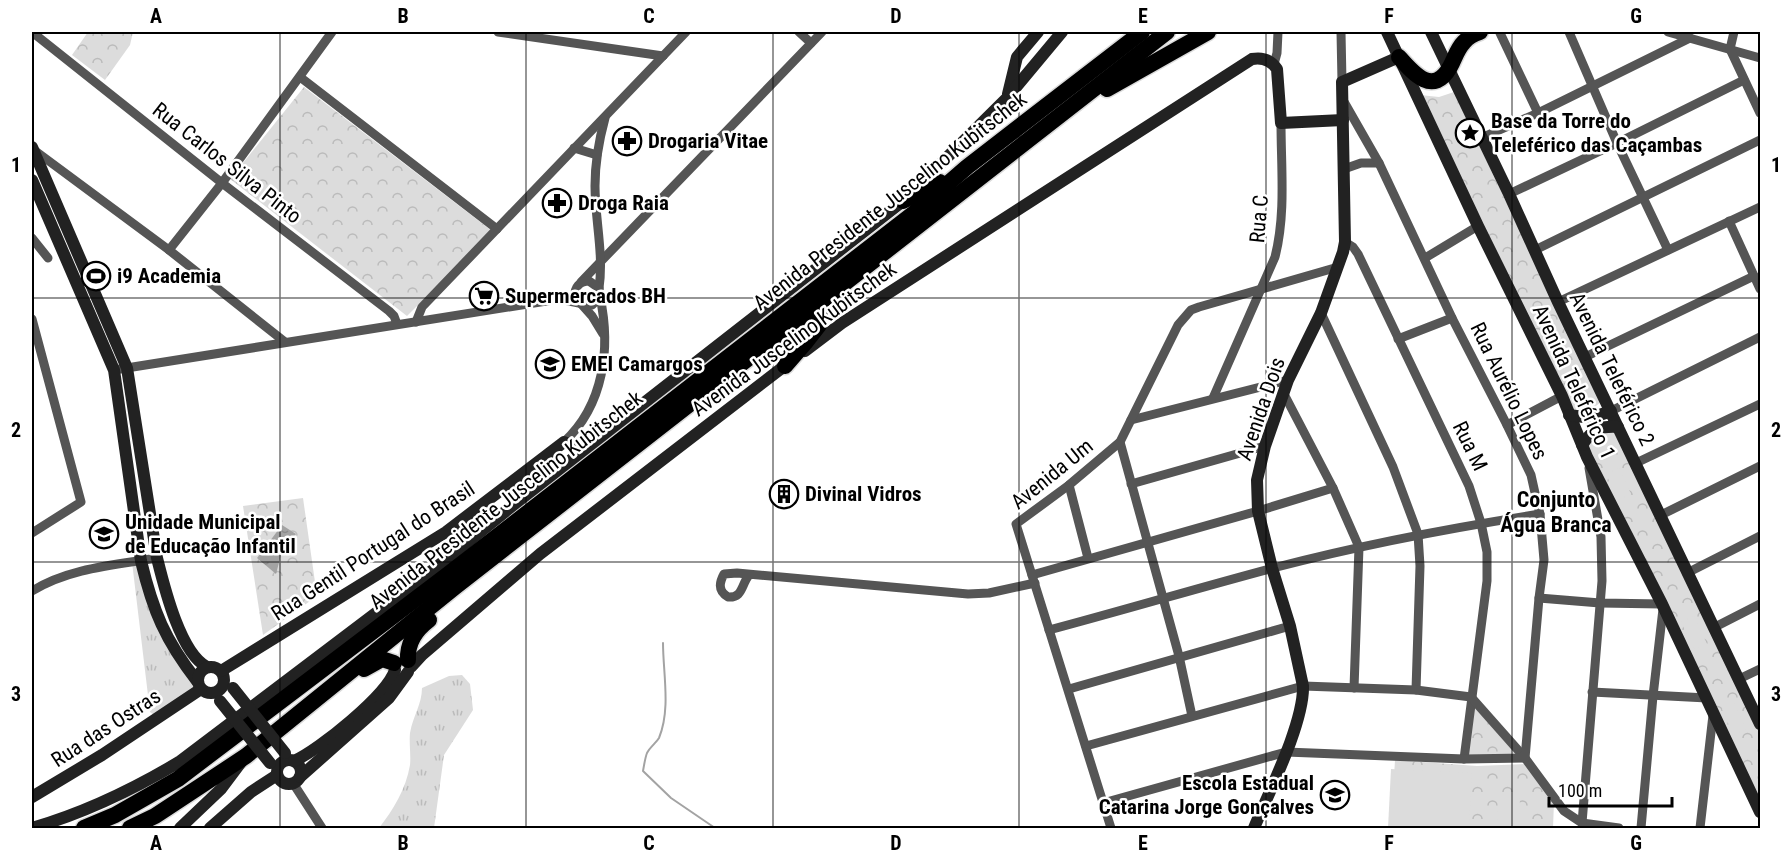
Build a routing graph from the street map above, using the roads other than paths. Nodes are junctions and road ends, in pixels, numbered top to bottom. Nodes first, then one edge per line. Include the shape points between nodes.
1 (32, 32) edge
2 (332, 32) edge
3 (498, 32) edge
4 (686, 32) edge
5 (799, 32) edge
6 (822, 32) edge
7 (1038, 32) edge
8 (1062, 32) edge
9 (1142, 32) edge
10 (1167, 32) edge
11 (1208, 32) edge
12 (1278, 32) edge
13 (1341, 32) edge
14 (1387, 32) edge
15 (1431, 32) edge
16 (1480, 32) edge
17 (1569, 32) edge
18 (1668, 32) edge
19 (1734, 32) edge
20 (1500, 33) edge
21 (1690, 38) junction
22 (811, 43) junction
23 (1730, 49) junction
24 (663, 56) junction
25 (1399, 57) junction
26 (1761, 58) edge
27 (1274, 64) junction
28 (1449, 69) junction
29 (300, 77) junction
30 (1744, 80) junction
31 (1342, 82) junction
32 (1592, 87) junction
33 (1007, 98) junction
34 (1343, 100) junction
35 (1063, 113) junction
36 (1538, 113) junction
37 (1761, 113) edge
38 (605, 118) junction
39 (1343, 120) junction
40 (1281, 123) junction
41 (1481, 138) junction
42 (1761, 140) edge
43 (1617, 144) junction
44 (32, 148) edge
45 (574, 148) junction
46 (597, 155) junction
47 (1379, 163) junction
48 (967, 167) junction
49 (1344, 169) junction
50 (32, 180) edge
51 (222, 183) junction
52 (1509, 194) junction
53 (1644, 196) junction
54 (903, 201) junction
55 (1761, 207) edge
56 (1730, 221) junction
57 (1478, 226) junction
58 (497, 229) junction
59 (32, 238) edge
60 (1345, 242) junction
61 (169, 250) junction
62 (1535, 250) junction
63 (1668, 250) junction
64 (48, 258) dead end
65 (1425, 258) junction
66 (600, 260) junction
67 (1338, 267) junction
68 (1754, 276) junction
69 (578, 285) junction
70 (1262, 288) junction
71 (1761, 289) edge
72 (599, 292) junction
73 (559, 299) junction
74 (821, 302) junction
75 (1558, 302) junction
76 (582, 305) junction
77 (1321, 314) junction
78 (1452, 318) junction
79 (32, 319) edge
80 (416, 322) junction
81 (397, 324) junction
82 (825, 328) junction
83 (1761, 337) edge
84 (605, 338) junction
85 (1398, 339) junction
86 (285, 342) junction
87 (1585, 357) junction
88 (785, 366) joint
89 (121, 369) junction
90 (1288, 380) junction
91 (1284, 394) junction
92 (1562, 396) junction
93 (1213, 398) junction
94 (1761, 404) edge
95 (1611, 411) junction
96 (1569, 415) junction
97 (1131, 420) junction
98 (1507, 425) junction
99 (1618, 427) junction
100 (595, 441) junction
101 (564, 442) junction
102 (1120, 442) junction
103 (1265, 446) junction
104 (1585, 451) junction
105 (1636, 463) junction
106 (1761, 466) edge
107 (531, 467) junction
108 (509, 484) junction
109 (1131, 484) junction
110 (1069, 485) junction
111 (1333, 488) junction
112 (518, 499) junction
113 (1608, 499) junction
114 (1258, 512) junction
115 (1540, 514) junction
116 (1598, 514) junction
117 (1661, 515) junction
118 (1481, 523) junction
119 (32, 533) edge
120 (1418, 534) junction
121 (1761, 536) edge
122 (1146, 542) junction
123 (1359, 547) junction
124 (157, 558) junction
125 (1088, 558) junction
126 (141, 561) junction
127 (481, 567) junction
128 (1272, 568) junction
129 (1689, 572) junction
130 (749, 575) junction
131 (1033, 579) junction
132 (32, 591) edge
133 (1539, 598) junction
134 (1162, 600) junction
135 (1600, 603) junction
136 (1761, 604) edge
137 (1663, 606) junction
138 (1290, 626) junction
139 (1715, 627) junction
140 (1049, 630) junction
141 (1179, 656) junction
142 (406, 664) junction
143 (207, 667) junction
144 (1761, 669) edge
145 (223, 674) junction
146 (1739, 679) junction
147 (199, 685) junction
148 (1303, 686) junction
149 (1354, 688) junction
150 (1069, 689) junction
151 (326, 690) junction
152 (1416, 690) junction
153 (1592, 692) junction
154 (1653, 696) junction
155 (217, 697) junction
156 (1471, 697) junction
157 (1707, 698) junction
158 (1713, 713) junction
159 (1192, 716) junction
160 (1761, 724) edge
161 (1725, 739) junction
162 (1710, 743) junction
163 (1086, 746) junction
164 (1286, 752) junction
165 (246, 756) junction
166 (290, 758) junction
167 (1525, 758) junction
168 (1464, 759) junction
169 (274, 770) junction
170 (297, 780) junction
171 (32, 797) edge
172 (1103, 803) junction
173 (1761, 812) edge
174 (1582, 823) junction
175 (32, 828) edge
176 (84, 828) edge
177 (130, 828) edge
178 (180, 828) edge
179 (210, 828) edge
180 (322, 828) edge
181 (1110, 828) edge
182 (1253, 828) edge
183 (1619, 828) edge
184 (1641, 828) edge
185 (1700, 828) edge

1 - 51 street, Rua Carlos Silva Pinto
2 - 29 street
3 - 24 street
4 - 24 street
5 - 22 street
6 - 22 street
7 - 33 street, Avenida Presidente Juscelino Kubitschek via 1017,57
8 - 33 street, Avenida Presidente Juscelino Kubitschek
9 - 48 highway, Avenida Presidente Juscelino Kubitschek
10 - 35 highway, Avenida Presidente Juscelino Kubitschek
11 - 35 highway
12 - 27 street, Rua C
13 - 31 street, Avenida Dois
14 - 25 street, Avenida Teleférico 1
15 - 28 street, Avenida Teleférico 2
16 - 28 highway via 1459,47
17 - 32 street
18 - 21 street
19 - 23 street
20 - 36 street
21 - 23 street
21 - 32 street
22 - 66 street
23 - 26 street
23 - 30 street
24 - 38 street
25 - 28 highway via 1416,76 1428,82
25 - 31 street
25 - 57 street, Avenida Teleférico 1
27 - 40 street, Rua C via 1279,75
27 - 82 street, Avenida Juscelino Kubitschek via 1260,58 1242,65
28 - 41 street, Avenida Teleférico 2
29 - 51 street
29 - 58 street
30 - 37 street
30 - 43 street
31 - 34 street, Avenida Dois
32 - 36 street
32 - 43 street
33 - 54 street, Avenida Presidente Juscelino Kubitschek
34 - 39 street, Avenida Dois
34 - 47 street, Rua Aurélio Lopes
35 - 74 highway, Avenida Presidente Juscelino Kubitschek
36 - 41 street
38 - 45 street
38 - 46 street, Rua Gentil Portugal do Brasil
39 - 40 street
39 - 49 street, Avenida Dois
40 - 70 street, Rua C via 1282,218 1275,257
41 - 52 street, Avenida Teleférico 2
42 - 53 street
43 - 52 street
43 - 53 street
44 - 61 street
44 - 89 street
45 - 46 street
45 - 58 street
46 - 66 street, Rua Gentil Portugal do Brasil
47 - 49 street via 1361,162
47 - 65 street, Rua Aurélio Lopes
48 - 54 highway
48 - 176 highway, Avenida Presidente Juscelino Kubitschek via 914,213 178,779
49 - 60 street, Avenida Dois
50 - 89 street
51 - 61 street
51 - 81 street, Rua Carlos Silva Pinto via 389,311
52 - 62 street, Avenida Teleférico 2
53 - 62 street
53 - 63 street
54 - 100 street, Avenida Presidente Juscelino Kubitschek
55 - 56 street
56 - 63 street
56 - 68 street
57 - 65 street
57 - 92 street, Avenida Teleférico 1
58 - 80 street via 422,307
59 - 64 street
60 - 67 street, Avenida Dois
60 - 85 street, Rua M via 1358,254
61 - 86 street
62 - 75 street, Avenida Teleférico 2
63 - 75 street
65 - 78 street, Rua Aurélio Lopes
66 - 69 street
66 - 72 street, Rua Gentil Portugal do Brasil
67 - 70 street, Avenida Um
67 - 77 street, Avenida Dois
68 - 71 street
68 - 87 street
69 - 72 street via 593,282
69 - 73 street
69 - 76 street via 575,297
70 - 93 street, Rua C
70 - 97 street, Avenida Um via 1191,310 1184,317
72 - 76 street via 592,305
72 - 84 street, Rua Gentil Portugal do Brasil
73 - 76 street
73 - 80 street
74 - 82 highway
74 - 127 highway, Avenida Presidente Juscelino Kubitschek
75 - 87 street, Avenida Teleférico 2
76 - 84 street
77 - 90 street, Avenida Dois
77 - 120 street via 1394,467
78 - 85 street
78 - 98 street, Rua Aurélio Lopes
79 - 119 street via 81,502
80 - 81 street
81 - 86 street
82 - 88 highway
83 - 95 street
84 - 101 street, Rua Gentil Portugal do Brasil via 601,379 591,407
85 - 118 street, Rua M via 1469,486
86 - 89 street
87 - 95 street, Avenida Teleférico 2
88 - 142 street, Avenida Juscelino Kubitschek via 540,554
89 - 124 street
89 - 126 street
90 - 91 street, Avenida Dois
90 - 93 street
91 - 103 street, Avenida Dois
91 - 111 street
92 - 96 street, Avenida Teleférico 1
92 - 98 street
93 - 97 street
94 - 105 street
95 - 96 street via 1591,418
95 - 99 street, Avenida Teleférico 2
96 - 104 street, Avenida Teleférico 1
97 - 102 street, Avenida Um
98 - 115 street, Rua Aurélio Lopes via 1530,475
99 - 104 street via 1603,426 1589,435
99 - 105 street, Avenida Teleférico 2
100 - 101 street via 577,447
100 - 112 street, Avenida Presidente Juscelino Kubitschek
101 - 107 street, Rua Gentil Portugal do Brasil
102 - 109 street
102 - 110 street, Avenida Um
103 - 109 street
103 - 114 street, Avenida Dois via 1257,480
104 - 113 street, Avenida Teleférico 1
104 - 116 street
105 - 117 street, Avenida Teleférico 2
106 - 117 street
107 - 108 street, Rua Gentil Portugal do Brasil
107 - 112 street
108 - 112 street via 517,487
108 - 145 street, Rua Gentil Portugal do Brasil via 446,532
109 - 122 street
110 - 125 street
110 - 131 street, Avenida Um via 1016,524
111 - 114 street
111 - 123 street
112 - 175 street, Avenida Presidente Juscelino Kubitschek via 438,566 179,762 112,799
113 - 116 street
113 - 137 street, Avenida Teleférico 1
114 - 122 street
114 - 128 street, Avenida Dois
115 - 118 street
115 - 133 street, Rua Aurélio Lopes via 1544,560
116 - 135 street via 1602,558
117 - 129 street, Avenida Teleférico 2
118 - 120 street
118 - 156 street, Rua M via 1487,581
120 - 123 street
120 - 152 street
121 - 129 street
122 - 125 street
122 - 134 street
123 - 128 street
123 - 149 street
124 - 126 street
124 - 143 street via 181,634
125 - 131 street
126 - 132 street via 81,571
126 - 147 street via 154,609 167,638
127 - 142 highway via 448,604 417,630
127 - 151 highway, Avenida Presidente Juscelino Kubitschek
128 - 134 street
128 - 138 street, Avenida Dois
129 - 139 street, Avenida Teleférico 2
130 - 130 street via 740,594 732,598 721,590 724,574
130 - 131 street via 968,594 989,593
131 - 140 street, Avenida Um
133 - 135 street
133 - 167 street, Rua Aurélio Lopes
134 - 140 street
134 - 141 street
135 - 137 street
135 - 153 street
136 - 139 street
137 - 154 street
137 - 157 street, Avenida Teleférico 1
138 - 141 street
138 - 148 street, Avenida Dois
139 - 146 street, Avenida Teleférico 2
140 - 150 street, Avenida Um
141 - 150 street
141 - 159 street
142 - 151 highway via 378,660
142 - 166 street via 344,725 309,753
142 - 170 street via 389,698
143 - 145 street
143 - 147 street via 199,673
144 - 146 street
145 - 155 street
145 - 166 street, bridge
146 - 160 street, Avenida Teleférico 2
147 - 155 street
147 - 171 street, Rua das Ostras via 102,755
148 - 149 street
148 - 159 street
148 - 164 street, Avenida Dois via 1302,707
149 - 152 street
150 - 163 street, Avenida Um
151 - 165 highway, Avenida Presidente Juscelino Kubitschek
152 - 156 street
153 - 154 street
153 - 174 street
154 - 157 street
154 - 184 street
155 - 169 street, bridge
156 - 167 street
156 - 168 street, Rua M
157 - 158 street, Avenida Teleférico 1
158 - 161 street, Avenida Teleférico 1
158 - 162 street
159 - 163 street
161 - 162 street via 1717,737
161 - 173 street, Avenida Teleférico 1
162 - 185 street
163 - 172 street, Avenida Um
164 - 168 street
164 - 172 street
164 - 182 street, Avenida Dois
165 - 177 highway, Avenida Presidente Juscelino Kubitschek
165 - 178 street via 221,789
166 - 169 street
166 - 170 street via 301,769
167 - 168 street
167 - 174 street via 1564,812
169 - 170 street via 282,782
169 - 179 street
170 - 180 street
172 - 181 street, Avenida Um
174 - 183 street

